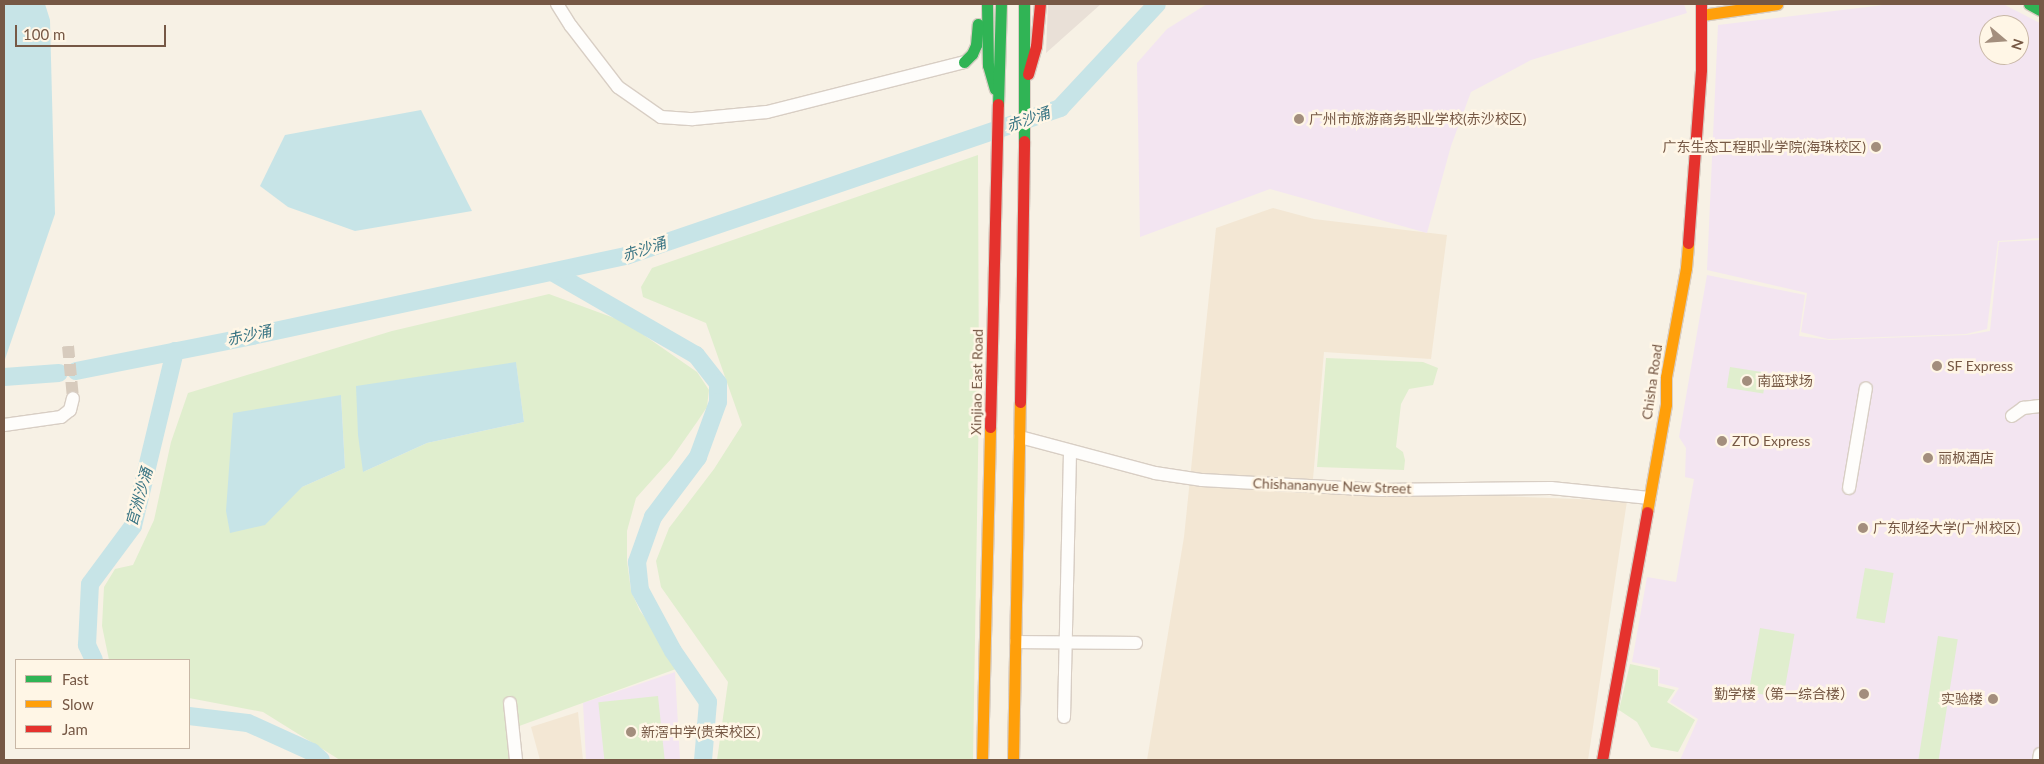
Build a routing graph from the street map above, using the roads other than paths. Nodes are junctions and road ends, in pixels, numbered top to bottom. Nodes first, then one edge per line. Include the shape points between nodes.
1 (558, 4) edge
2 (978, 4) edge
3 (987, 4) edge
4 (1001, 4) edge
5 (1024, 4) edge
6 (1040, 4) edge
7 (1777, 4) edge
8 (2029, 4) edge
9 (1706, 9) edge
10 (2040, 10) edge
11 (964, 62) junction
12 (988, 65) junction
13 (1024, 88) junction
14 (998, 99) junction
15 (1866, 388) dead end
16 (73, 398) tunnel mouth
17 (2040, 406) edge
18 (2012, 416) dead end
19 (4, 425) edge
20 (1020, 437) junction
21 (1070, 451) junction
22 (1850, 488) dead end
23 (1649, 498) junction
24 (1016, 642) junction
25 (1066, 643) junction
26 (1136, 643) dead end
27 (510, 704) dead end
28 (1064, 717) dead end
29 (2040, 754) edge
30 (516, 760) edge
31 (982, 760) edge
32 (1013, 760) edge
33 (1602, 760) edge
34 (2039, 760) edge

1 - 11 street via 618,87 661,117 693,119 767,112
2 - 11 main road via 976,45
3 - 12 main road
4 - 14 main road, Xinjiao East Road
5 - 13 main road
6 - 13 main road via 1036,46
7 - 9 main road
8 - 10 main road
9 - 23 main road, Chisha Road via 1712,54 1699,238 1676,374 1666,404
11 - 12 main road via 975,60
12 - 14 main road
13 - 20 main road
14 - 31 main road, Xinjiao East Road
15 - 22 street
16 - 19 street via 70,410 61,417
17 - 18 street via 2023,408
20 - 21 street, Chishananyue New Street
20 - 24 main road
21 - 23 street, Chishananyue New Street via 1155,473 1202,480 1380,490 1551,488
21 - 25 street
23 - 33 main road, Chisha Road
24 - 25 street
24 - 32 main road
25 - 26 street
25 - 28 street
27 - 30 street
29 - 34 street

